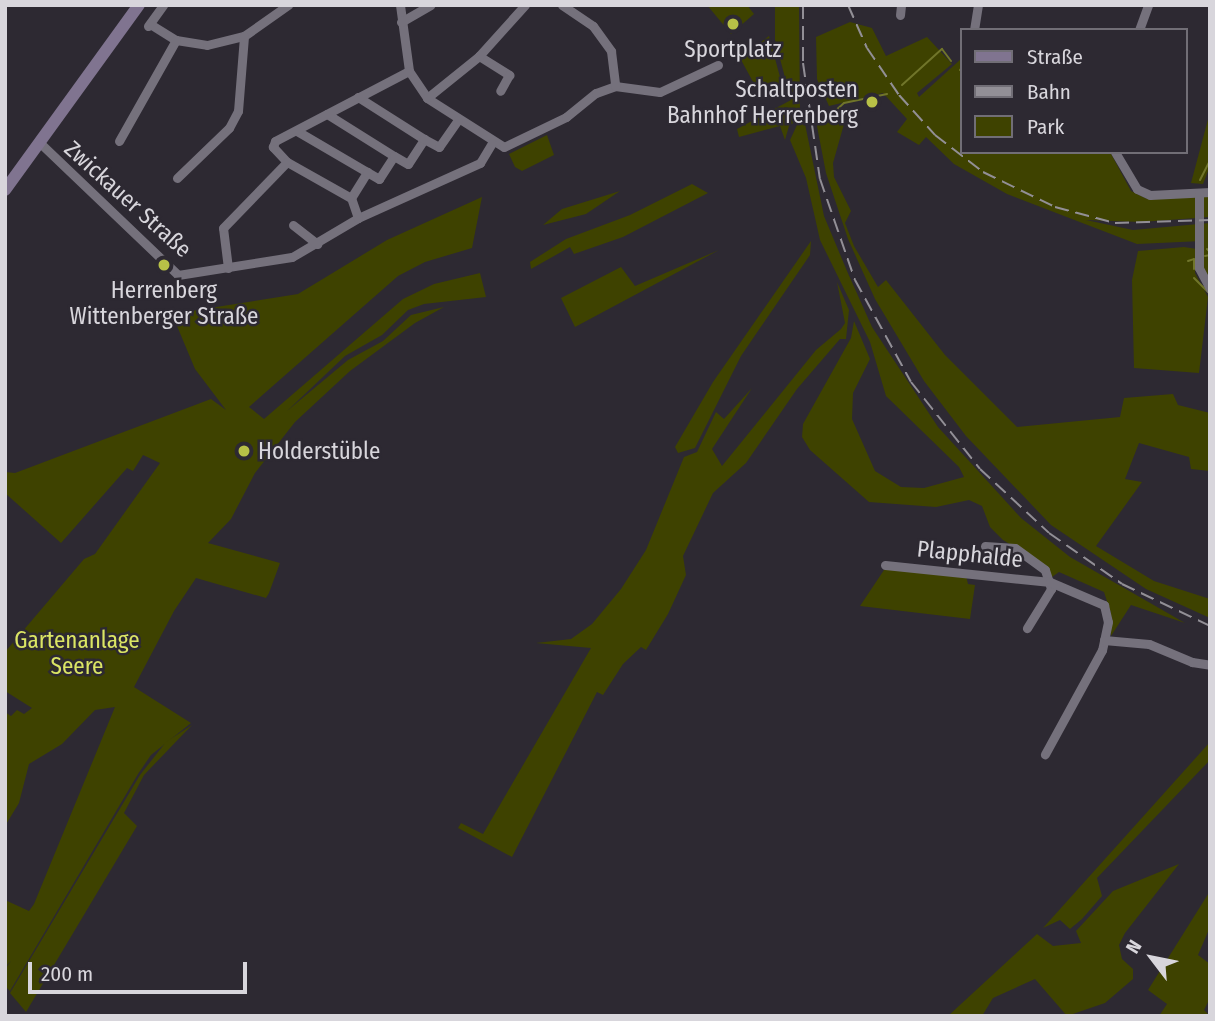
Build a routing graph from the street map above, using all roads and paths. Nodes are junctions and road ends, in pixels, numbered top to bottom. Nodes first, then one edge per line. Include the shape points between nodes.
1 (139, 5) edge
2 (163, 5) edge
3 (400, 5) edge
4 (430, 5) edge
5 (525, 5) edge
6 (562, 5) edge
7 (978, 5) edge
8 (1148, 5) edge
9 (286, 6) edge
10 (401, 23) junction
11 (974, 28) edge
12 (1140, 28) edge
13 (244, 36) junction
14 (176, 40) junction
15 (479, 56) junction
16 (718, 65) dead end
17 (409, 71) junction
18 (615, 86) junction
19 (500, 91) dead end
20 (358, 97) junction
21 (426, 98) junction
22 (327, 114) junction
23 (457, 121) junction
24 (297, 131) junction
25 (424, 139) junction
26 (119, 141) dead end
27 (39, 142) junction
28 (492, 143) junction
29 (1116, 154) edge
30 (394, 156) junction
31 (287, 162) junction
32 (367, 172) junction
33 (177, 178) dead end
34 (5, 190) edge
35 (1205, 192) edge
36 (351, 198) junction
37 (358, 218) junction
38 (293, 225) dead end
39 (317, 244) junction
40 (229, 268) junction
41 (1210, 289) edge
42 (985, 546) dead end
43 (886, 565) dead end
44 (1050, 582) junction
45 (1027, 628) dead end
46 (1104, 640) junction
47 (1210, 664) edge
48 (1045, 754) dead end

1 - 27 main road
2 - 14 street via 149,25
3 - 10 street
4 - 10 street
5 - 15 street
6 - 18 street via 593,26 611,51
7 - 11 street
8 - 12 street
9 - 13 street
10 - 17 street
13 - 14 street via 207,45
13 - 33 street via 238,111 229,128
14 - 26 street
15 - 19 street via 509,75
15 - 21 street
16 - 18 street via 660,92
17 - 20 street
17 - 21 street
18 - 28 street via 596,93 566,117 519,142 504,147
20 - 22 street
20 - 25 street
21 - 23 street
22 - 24 street
22 - 30 street
23 - 25 street via 439,147
23 - 28 street
24 - 31 street via 275,141 273,148
24 - 32 street
25 - 30 street via 408,164
27 - 34 main road
27 - 40 street, Zwickauer Straße via 178,275
28 - 37 street, Zwickauer Straße via 481,163
29 - 35 street via 1137,189 1150,195
30 - 32 street via 379,179
31 - 36 street
31 - 40 street via 223,228
32 - 36 street
35 - 41 street via 1199,268
36 - 37 street
37 - 39 street, Zwickauer Straße
38 - 39 street
39 - 40 street, Zwickauer Straße via 292,257
42 - 44 street, Plapphalde via 1015,548 1045,570
43 - 44 street, Plapphalde
44 - 45 street, Plapphalde via 1051,589
44 - 46 street, Plapphalde via 1104,605 1108,622
46 - 47 street via 1149,643 1192,662
46 - 48 street, Plapphalde via 1091,674

